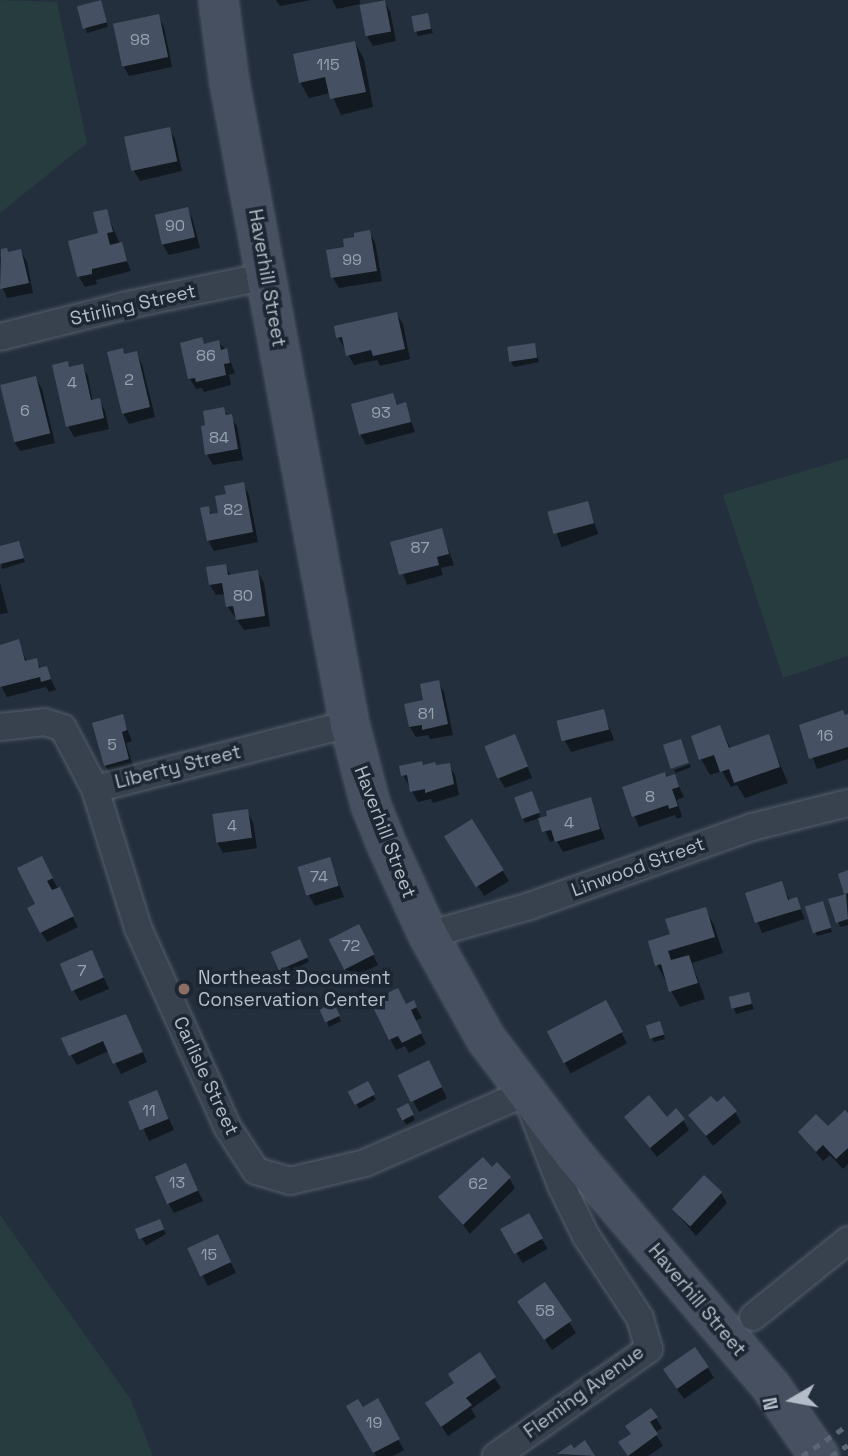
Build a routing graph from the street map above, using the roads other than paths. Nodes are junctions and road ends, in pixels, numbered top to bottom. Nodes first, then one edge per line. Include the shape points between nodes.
1 (218, 0) edge
2 (267, 276) junction
3 (0, 337) edge
4 (349, 724) junction
5 (0, 727) edge
6 (95, 789) junction
7 (848, 803) edge
8 (428, 934) junction
9 (525, 1093) junction
10 (848, 1240) edge
11 (753, 1317) dead end
12 (496, 1456) edge
13 (819, 1456) edge

1 - 2 main road, Haverhill Street via 229,82
2 - 3 street, Stirling Street
2 - 4 main road, Haverhill Street
4 - 6 street, Liberty Street
4 - 8 main road, Haverhill Street via 370,804
5 - 6 street, Liberty Street via 45,722 63,728
6 - 9 street, Carlisle Street via 138,928 228,1128 256,1171 290,1181 365,1163
7 - 8 street, Linwood Street via 742,830 530,906
8 - 9 main road, Haverhill Street via 486,1039
9 - 12 street, Fleming Avenue via 561,1185 586,1236 640,1318 649,1349
9 - 13 main road, Haverhill Street via 771,1387
10 - 11 street

